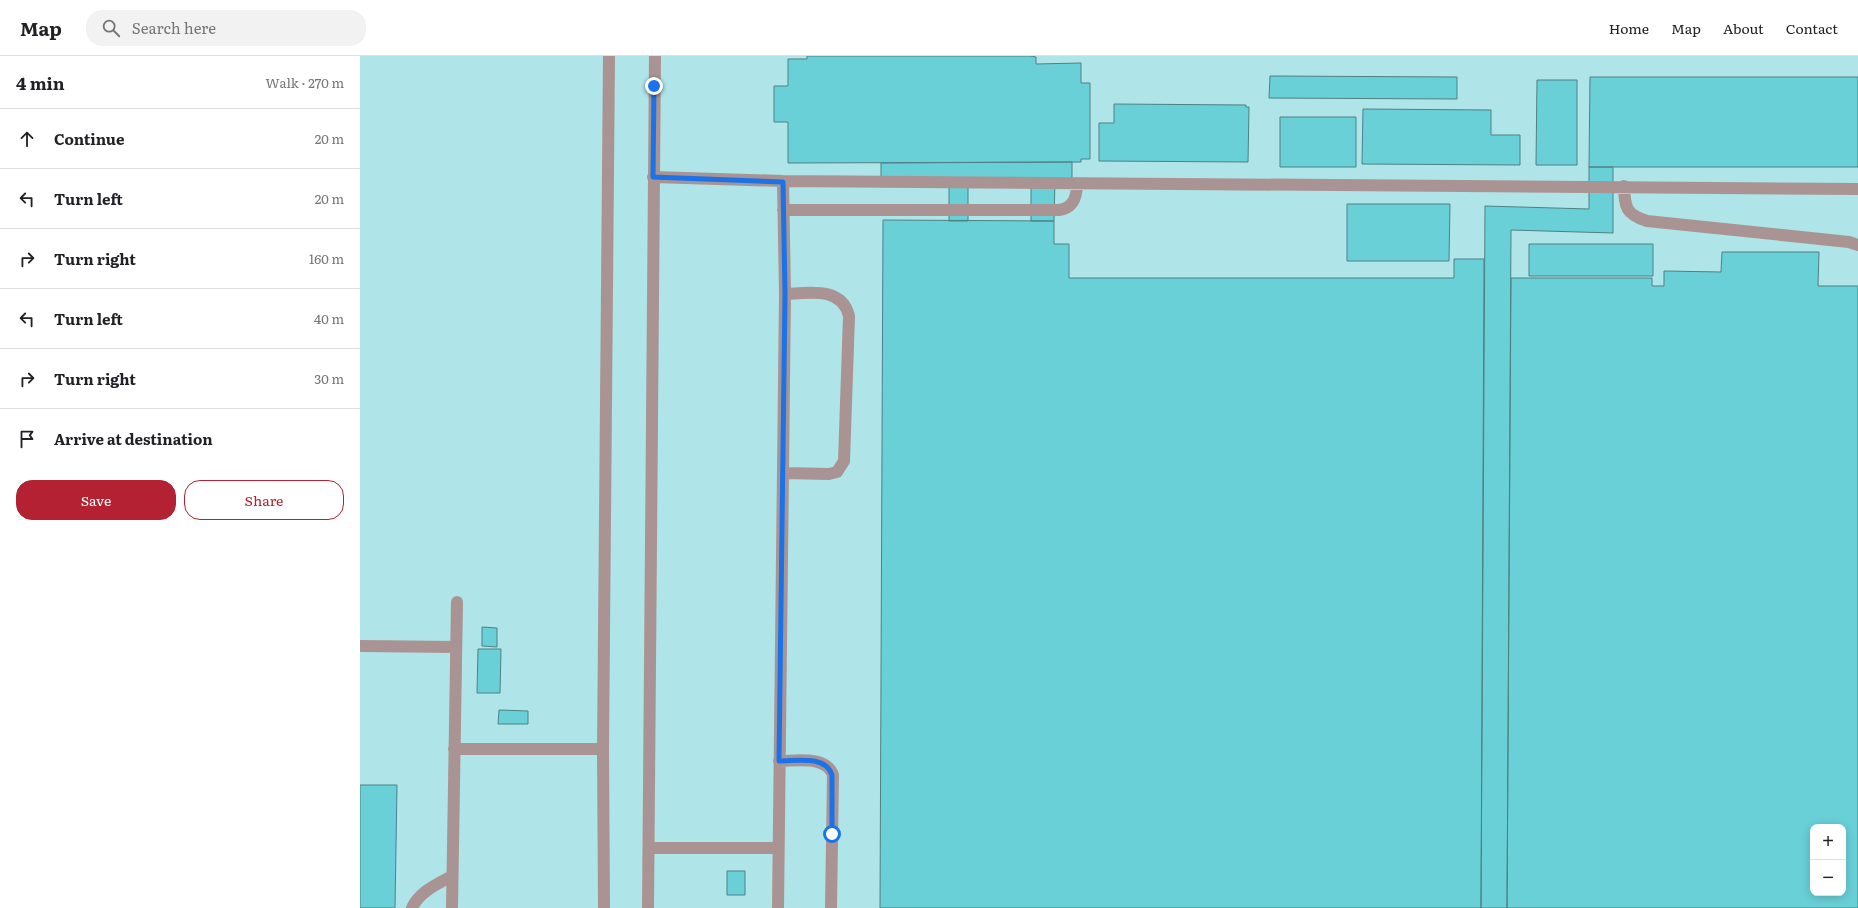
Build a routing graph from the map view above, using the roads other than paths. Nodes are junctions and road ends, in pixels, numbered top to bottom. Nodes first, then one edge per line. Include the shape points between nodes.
1 (609, 56) edge
2 (655, 56) edge
3 (653, 177) junction
4 (783, 182) junction
5 (1077, 183) junction
6 (1624, 186) junction
7 (1858, 189) edge
8 (783, 210) junction
9 (1858, 245) edge
10 (785, 294) junction
11 (784, 473) junction
12 (457, 602) dead end
13 (360, 646) edge
14 (456, 647) junction
15 (454, 749) junction
16 (604, 749) junction
17 (779, 761) junction
18 (649, 848) junction
19 (778, 848) junction
20 (452, 876) junction
21 (412, 908) edge
22 (452, 908) edge
23 (604, 908) edge
24 (648, 908) edge
25 (778, 908) edge
26 (831, 908) edge

1 - 16 street
2 - 3 street
3 - 4 street
3 - 18 street
4 - 5 street
4 - 8 street
5 - 6 street
5 - 8 street via 1077,192 1072,204 1059,210
6 - 7 street
6 - 9 street via 1627,209 1638,218
8 - 10 street
10 - 11 street
10 - 11 street via 833,295 842,300 849,316 844,461 837,472 829,474
11 - 17 street
12 - 14 street
13 - 14 street
14 - 15 street
15 - 16 street
15 - 20 street
16 - 23 street
17 - 19 street
17 - 26 street via 814,761 830,768
18 - 19 street
18 - 24 street
19 - 25 street
20 - 21 street via 432,886 418,897
20 - 22 street

